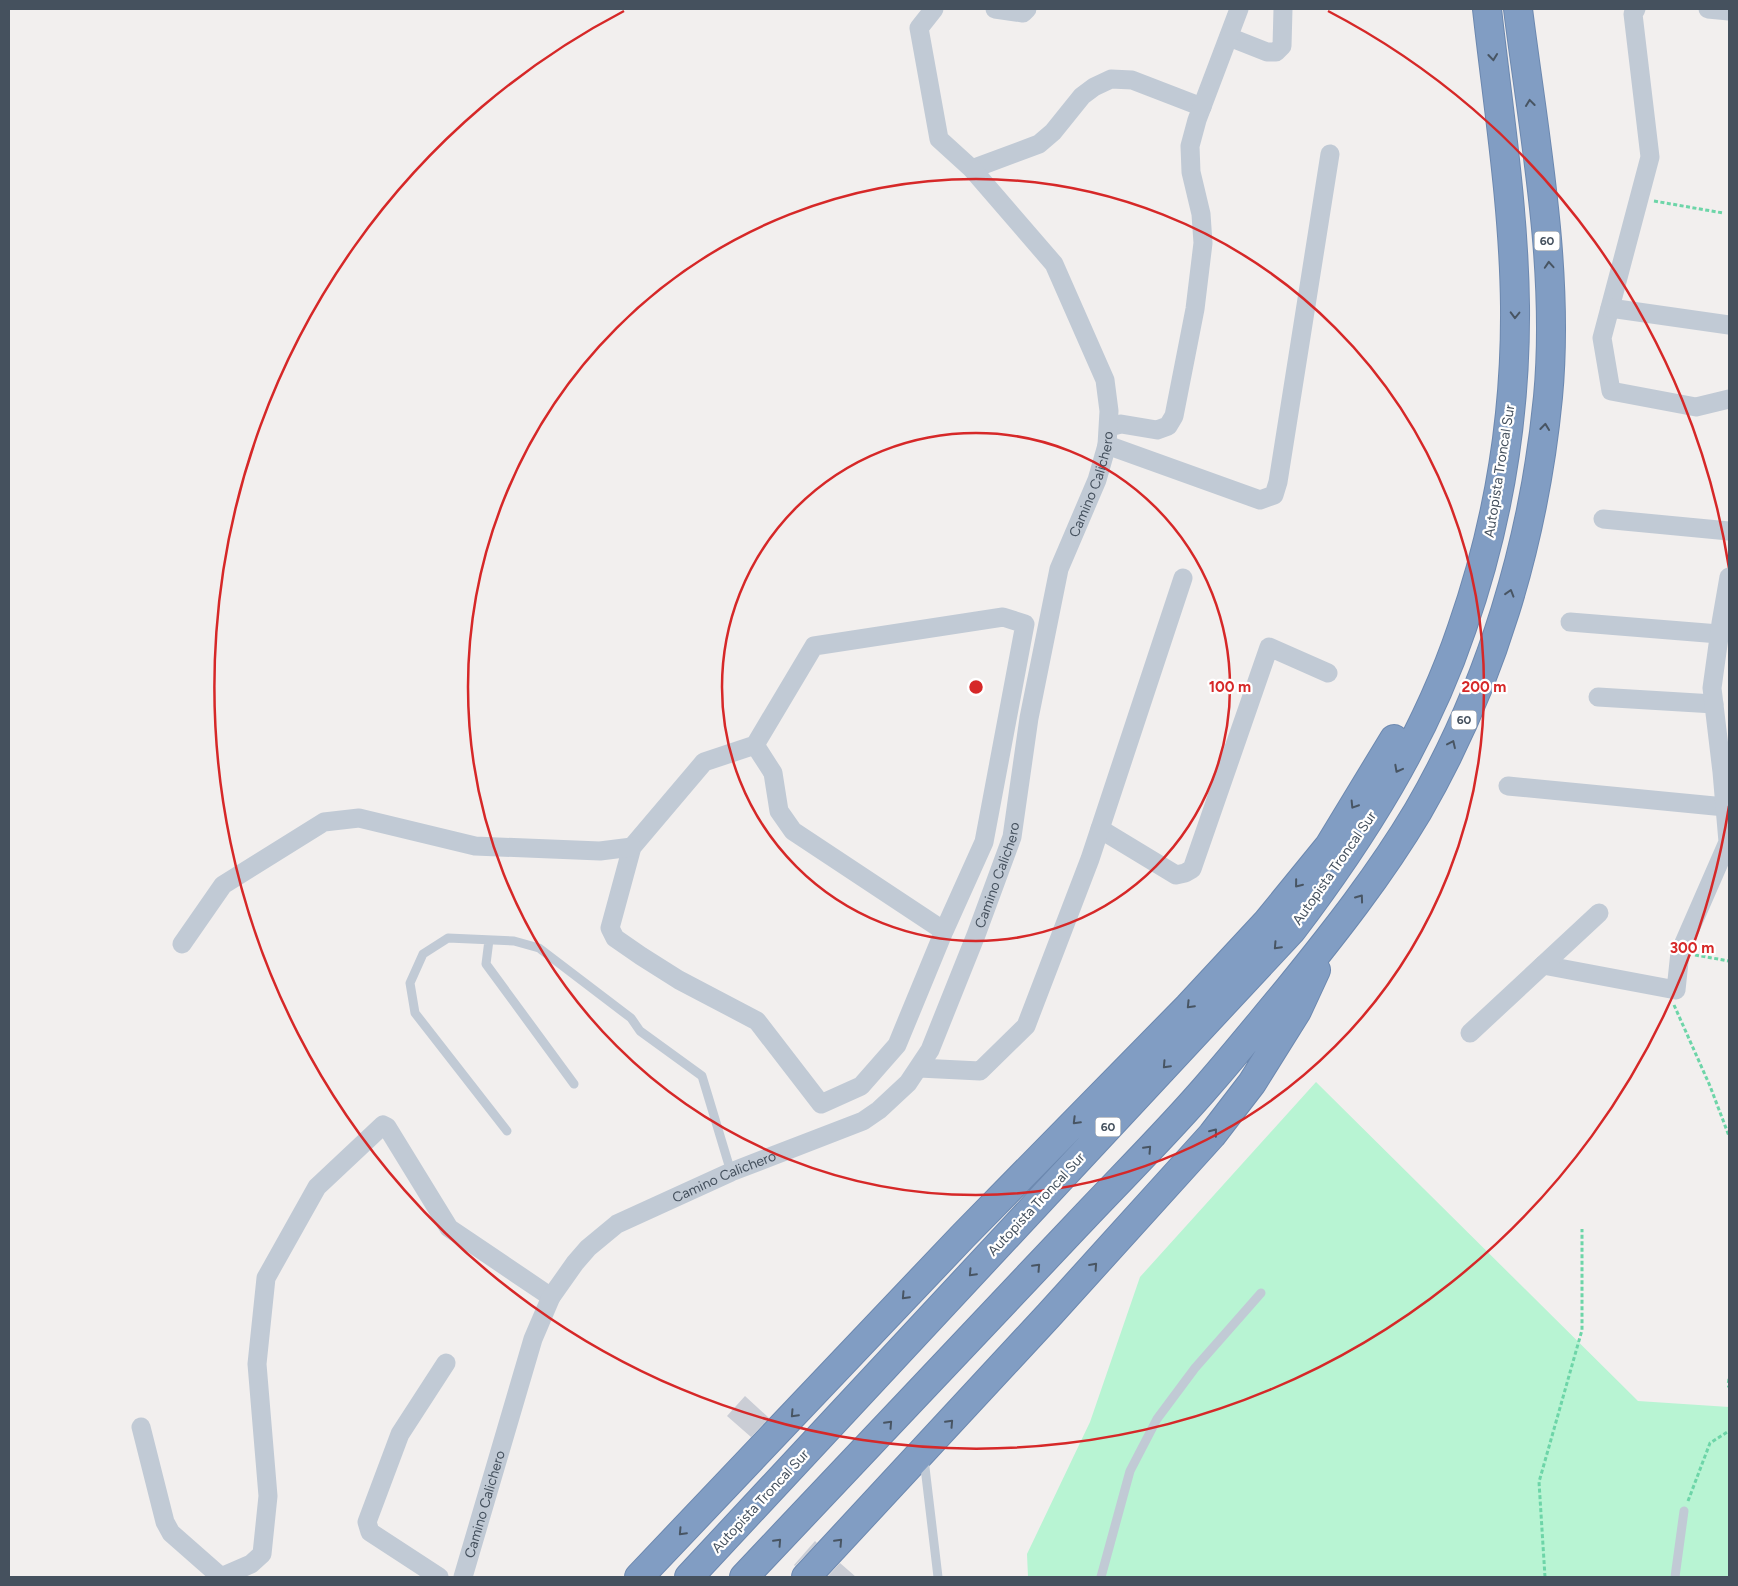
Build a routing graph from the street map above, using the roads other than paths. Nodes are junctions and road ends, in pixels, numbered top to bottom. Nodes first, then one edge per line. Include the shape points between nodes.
1 (934, 9) edge
2 (995, 9) edge
3 (1028, 9) edge
4 (1239, 9) edge
5 (1284, 9) edge
6 (1487, 9) edge
7 (1518, 9) edge
8 (1636, 9) edge
9 (1708, 9) edge
10 (1729, 11) edge
11 (1229, 37) junction
12 (1202, 107) junction
13 (1330, 154) dead end
14 (972, 169) junction
15 (1610, 308) junction
16 (1729, 325) edge
17 (1729, 399) edge
18 (1108, 436) junction
19 (1603, 519) dead end
20 (1729, 531) edge
21 (1729, 576) edge
22 (1183, 578) dead end
23 (1570, 622) dead end
24 (1462, 630) junction
25 (1722, 645) edge
26 (1328, 673) dead end
27 (1598, 697) dead end
28 (1714, 704) junction
29 (755, 745) junction
30 (1508, 786) dead end
31 (1725, 807) junction
32 (1100, 829) junction
33 (632, 847) junction
34 (1599, 913) dead end
35 (944, 931) junction
36 (1331, 937) junction
37 (489, 940) junction
38 (182, 944) dead end
39 (1543, 965) junction
40 (1470, 1033) dead end
41 (919, 1068) junction
42 (574, 1084) dead end
43 (822, 1104) junction
44 (508, 1131) dead end
45 (834, 1132) junction
46 (731, 1172) junction
47 (1261, 1293) dead end
48 (551, 1297) junction
49 (446, 1363) dead end
50 (141, 1427) dead end
51 (923, 1451) junction
52 (1684, 1511) road end
53 (221, 1577) edge
54 (439, 1577) edge
55 (463, 1577) edge
56 (639, 1577) edge
57 (689, 1577) edge
58 (744, 1577) edge
59 (806, 1577) edge
60 (938, 1577) edge
61 (1101, 1577) edge
62 (1675, 1577) edge

1 - 14 street, Camino Calichero via 919,28 939,139
2 - 3 street via 1023,13
4 - 11 street
5 - 11 street via 1282,46 1276,52 1267,52
6 -> 24 highway, Autopista Troncal Sur / 60 via 1513,251 1514,353 1506,446 1498,493
36 -> 7 highway, 60 via 1391,854 1418,810 1465,718 1487,663 1528,525 1544,434 1551,310 1546,227
8 - 15 street via 1633,14 1650,157
9 - 10 street
11 - 12 street
12 - 14 street via 1132,80 1111,79 1082,96 1039,144
12 - 18 street via 1190,146 1202,243 1195,309 1174,416 1168,426 1157,430 1120,424
13 - 18 street via 1274,495 1260,500
14 - 18 street, Camino Calichero via 1054,264 1105,380
15 - 16 street
15 - 17 street via 1602,338 1611,391 1696,407
18 - 41 street, Camino Calichero via 1097,480 1059,569 1029,718 1012,837 930,1050
19 - 20 street
21 - 25 street
22 - 32 street
23 - 25 street
24 -> 56 highway via 1329,846 1267,922
24 -> 57 highway, Autopista Troncal Sur / 60 via 1430,707 1391,781 1345,858 1292,930
25 - 28 street via 1712,688
26 - 32 street via 1269,647 1192,869 1176,875
27 - 28 street
28 - 31 street
29 - 33 street via 704,762
29 - 35 street via 773,773 779,812 792,831
29 - 35 street via 814,646 1004,617 1025,624 984,842
30 - 31 street
31 - 39 street via 1728,842 1680,952 1676,990
32 - 41 street via 1026,1026 980,1071
33 - 38 street via 600,851 475,846 359,818 324,822 223,885
33 - 43 street via 610,928 615,938 679,980 757,1021
34 - 39 street
35 - 43 street via 898,1045 861,1086
51 -> 36 highway via 1212,1135 1252,1083 1297,1011
58 -> 36 highway, 60 via 1208,1086
37 - 42 lane via 486,964
37 - 44 lane via 448,938 424,954 410,983 415,1013
37 - 46 lane via 514,941 539,948 631,1018 640,1031 702,1076
39 - 40 street
41 - 45 street, Camino Calichero via 908,1084 879,1110 863,1121
43 - 45 street
45 - 46 street, Camino Calichero
46 - 48 street, Camino Calichero via 617,1224 575,1262
47 - 61 lane via 1195,1368 1157,1419 1130,1471
48 - 53 street via 449,1228 387,1128 382,1125 317,1187 266,1278 257,1364 268,1496 262,1554 251,1564
48 - 55 street, Camino Calichero via 533,1339
49 - 54 street via 400,1434 367,1522 370,1532
50 - 53 street via 165,1522 171,1533
59 -> 51 highway
51 - 60 lane
52 - 62 lane

